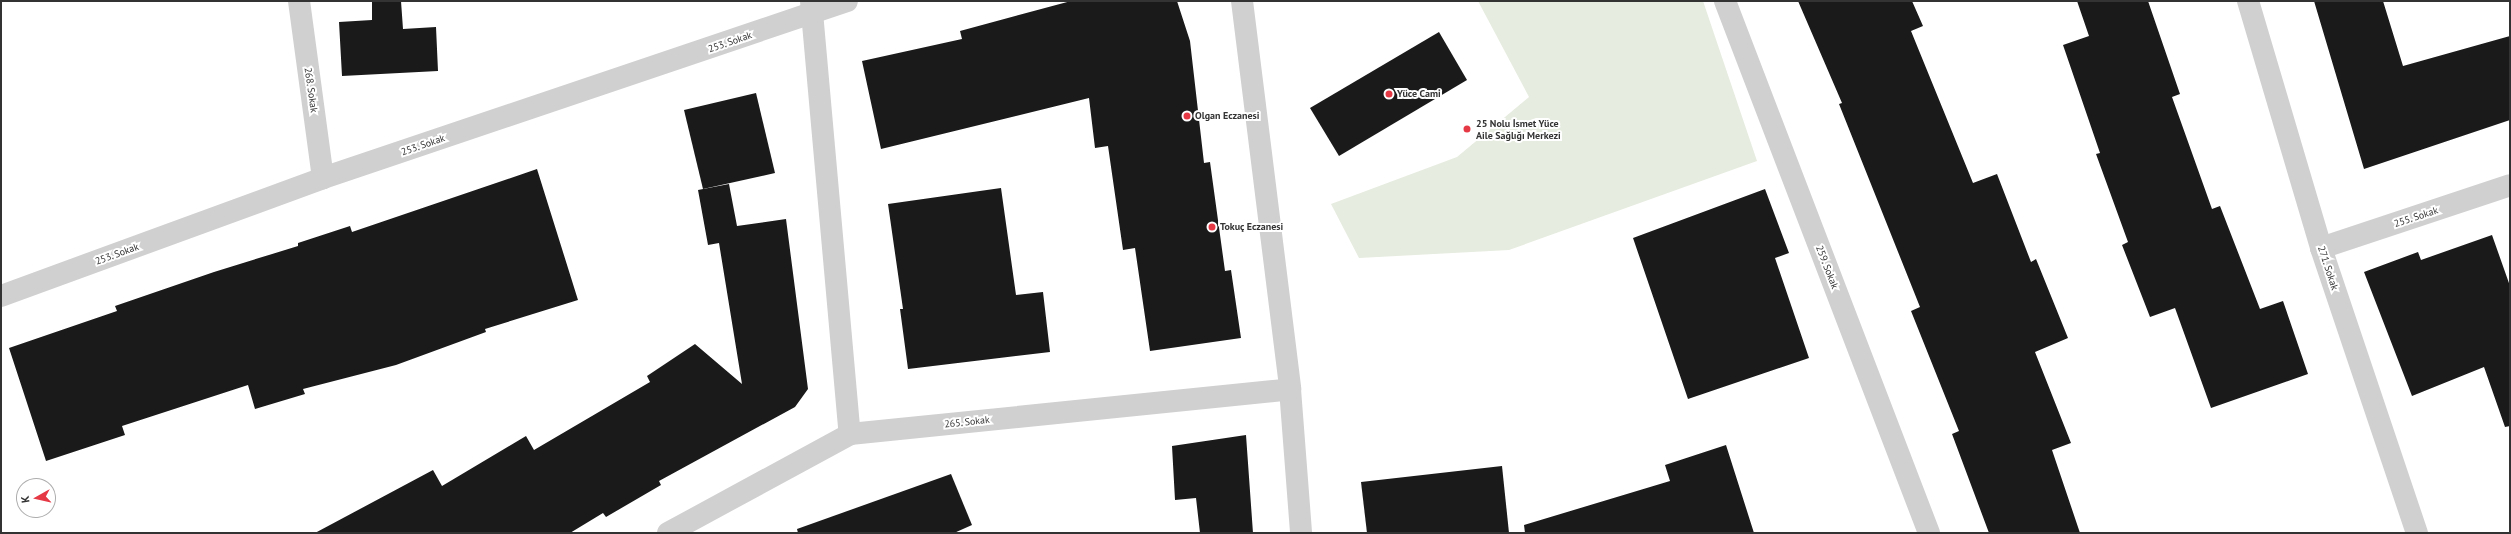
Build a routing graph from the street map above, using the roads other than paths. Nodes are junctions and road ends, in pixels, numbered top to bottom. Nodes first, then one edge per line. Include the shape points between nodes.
1 (299, 1) edge
2 (847, 1) edge
3 (1242, 1) edge
4 (1724, 1) edge
5 (2248, 1) edge
6 (813, 7) edge
7 (323, 178) junction
8 (2510, 186) edge
9 (2321, 248) junction
10 (1, 296) edge
11 (1290, 389) junction
12 (850, 434) junction
13 (668, 533) edge
14 (1301, 533) edge
15 (1929, 533) edge
16 (2417, 533) edge

1 - 7 street, 268. Sokak
2 - 6 street, 253. Sokak
3 - 11 street
4 - 15 street, 259. Sokak
5 - 9 street, 271. Sokak
6 - 7 street, 253. Sokak
6 - 12 street
7 - 10 street, 253. Sokak
8 - 9 street, 255. Sokak
9 - 16 street, 271. Sokak
11 - 12 street, 265. Sokak
11 - 14 street
12 - 13 street, 265. Sokak

